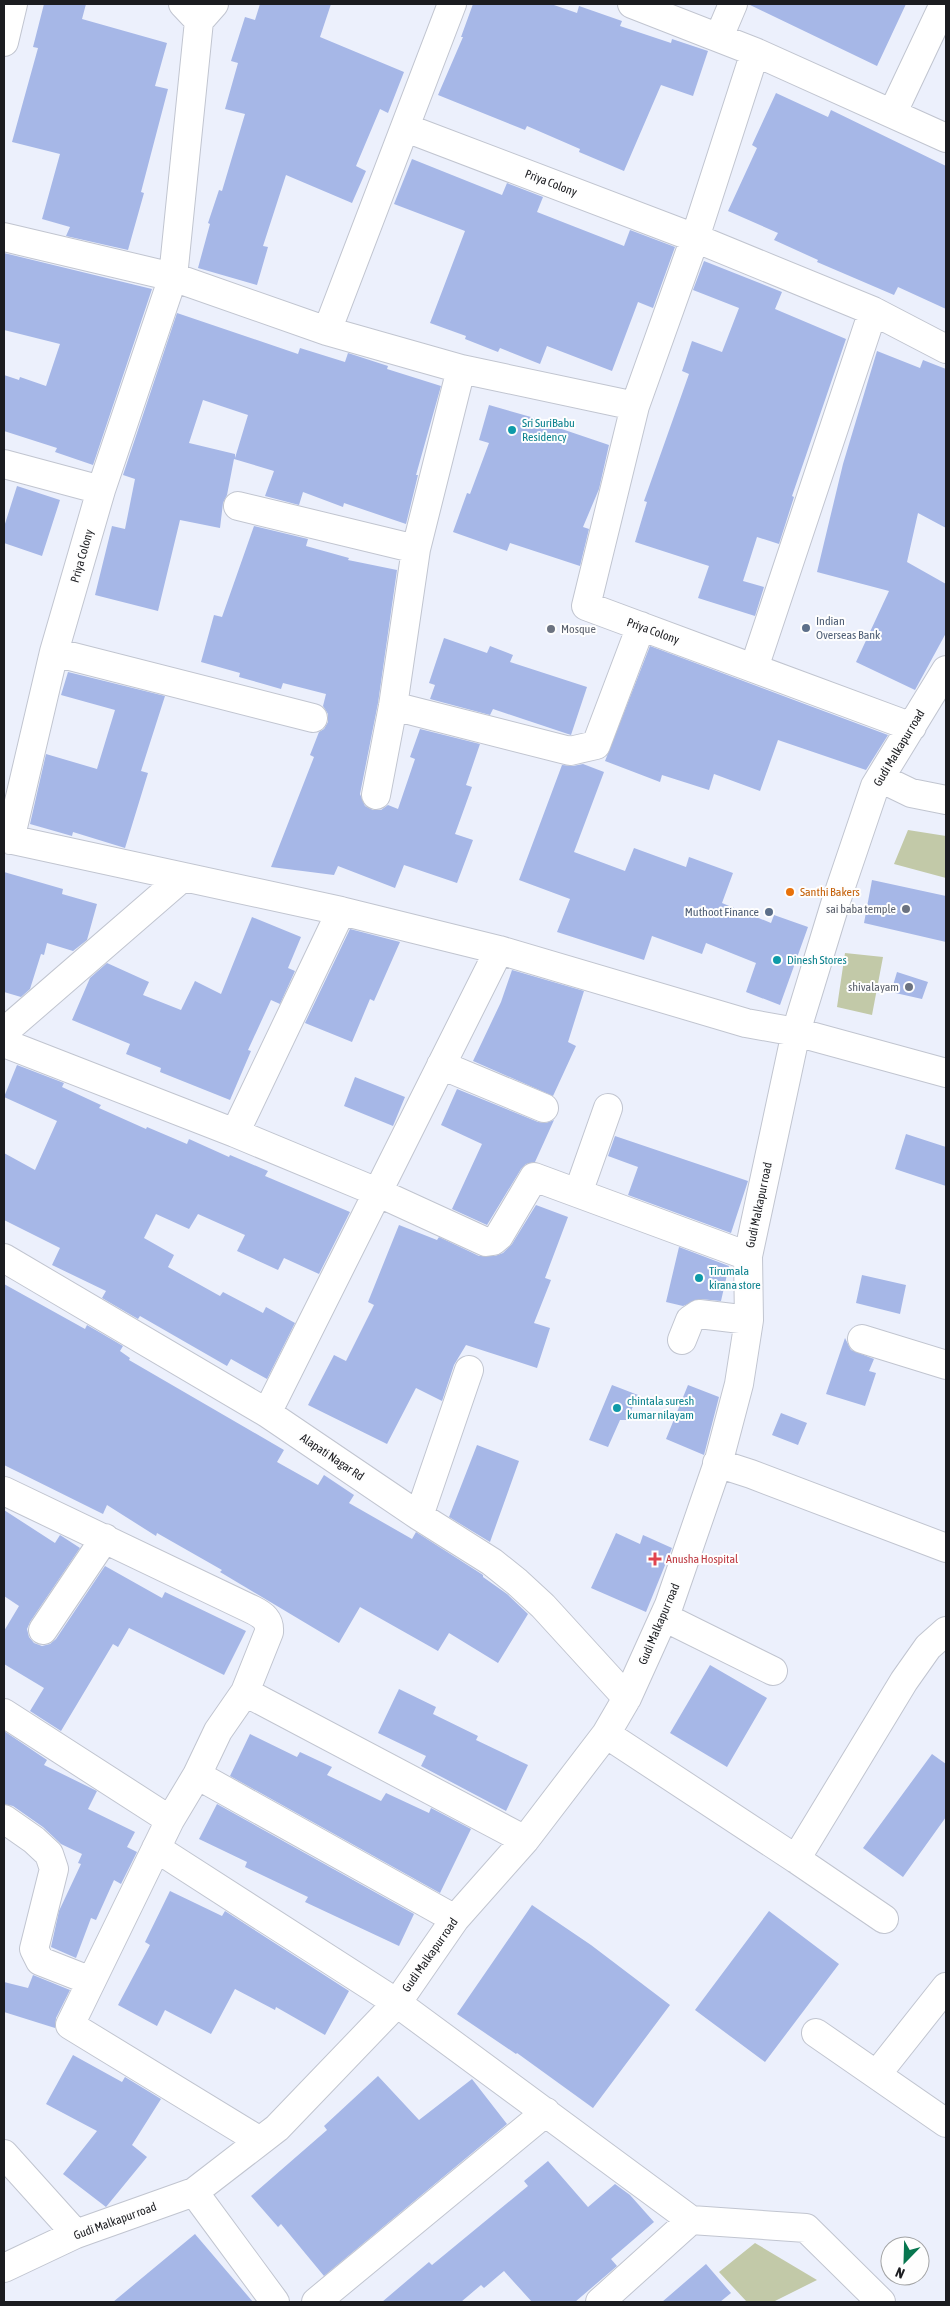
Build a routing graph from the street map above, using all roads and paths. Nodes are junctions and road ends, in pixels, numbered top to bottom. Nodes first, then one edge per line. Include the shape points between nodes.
1 (13, 4) edge
2 (452, 4) edge
3 (632, 4) edge
4 (733, 4) edge
5 (944, 4) edge
6 (198, 9) edge
7 (719, 37) junction
8 (4, 42) edge
9 (755, 52) junction
10 (893, 112) junction
11 (406, 128) junction
12 (946, 138) edge
13 (4, 237) edge
14 (695, 238) junction
15 (173, 277) junction
16 (873, 311) junction
17 (327, 331) junction
18 (946, 349) edge
19 (461, 369) junction
20 (635, 406) junction
21 (4, 464) edge
22 (101, 490) junction
23 (238, 506) dead end
24 (416, 549) junction
25 (641, 626) junction
26 (54, 652) junction
27 (754, 668) junction
28 (946, 670) edge
29 (393, 706) junction
30 (313, 718) dead end
31 (912, 728) junction
32 (880, 778) junction
33 (376, 795) dead end
34 (946, 800) edge
35 (7, 839) edge
36 (183, 877) junction
37 (341, 911) junction
38 (499, 950) junction
39 (4, 1032) edge
40 (796, 1032) junction
41 (4, 1043) edge
42 (441, 1065) junction
43 (946, 1073) edge
44 (544, 1108) dead end
45 (608, 1108) dead end
46 (234, 1133) junction
47 (377, 1192) junction
48 (578, 1194) junction
49 (748, 1256) junction
50 (4, 1258) edge
51 (749, 1320) junction
52 (862, 1339) dead end
53 (682, 1340) dead end
54 (946, 1364) edge
55 (469, 1370) dead end
56 (267, 1413) junction
57 (718, 1463) junction
58 (4, 1491) edge
59 (419, 1516) junction
60 (106, 1538) junction
61 (946, 1548) edge
62 (664, 1617) junction
63 (42, 1630) dead end
64 (946, 1631) edge
65 (773, 1671) dead end
66 (244, 1692) junction
67 (626, 1698) junction
68 (4, 1713) edge
69 (606, 1734) junction
70 (198, 1775) junction
71 (4, 1820) edge
72 (170, 1820) junction
73 (525, 1840) junction
74 (156, 1848) junction
75 (796, 1859) junction
76 (455, 1919) junction
77 (884, 1919) dead end
78 (91, 1980) junction
79 (946, 1987) edge
80 (397, 2003) junction
81 (816, 2033) dead end
82 (877, 2074) junction
83 (546, 2112) junction
84 (946, 2123) edge
85 (260, 2142) junction
86 (4, 2154) edge
87 (194, 2192) junction
88 (691, 2220) junction
89 (76, 2234) junction
90 (4, 2268) edge
91 (275, 2302) edge
92 (316, 2302) edge
93 (600, 2302) edge
94 (881, 2302) edge

1 - 8 street
2 - 11 street
3 - 7 street
4 - 7 street
5 - 10 street
6 - 15 street, Priya Colony
7 - 9 street
9 - 10 street
9 - 14 street, Priya Colony
10 - 12 street
11 - 14 street, Priya Colony
11 - 17 street
13 - 15 street
14 - 16 street, Priya Colony
14 - 20 street, Priya Colony
15 - 17 street
15 - 22 street, Priya Colony
16 - 18 street, Priya Colony
16 - 27 street
17 - 19 street
19 - 20 street
19 - 24 street
20 - 25 street, Priya Colony via 586,606
21 - 22 street
22 - 26 street, Priya Colony
23 - 24 street
24 - 29 street
25 - 27 street, Priya Colony
25 - 29 street via 596,745 570,751
26 - 30 street
26 - 35 street, Priya Colony
27 - 31 street, Priya Colony
28 - 31 street, Gudi Malkapur road
29 - 33 street
31 - 32 street, Gudi Malkapur road
32 - 34 street via 911,793
32 - 40 street, Gudi Malkapur road via 836,901
35 - 36 street
36 - 37 street
36 - 39 street
37 - 38 street
37 - 46 street
38 - 40 street via 746,1023
38 - 42 street
40 - 43 street
40 - 49 street, Gudi Malkapur road
41 - 46 street
42 - 44 street
42 - 47 street
45 - 48 street
46 - 47 street
47 - 48 street via 486,1242 499,1236 534,1178
47 - 56 street
48 - 49 street
49 - 51 street, Gudi Malkapur road
50 - 56 street, Alapati Nagar Rd
51 - 53 street via 699,1314 690,1320
51 - 57 street, Gudi Malkapur road via 739,1384
52 - 54 street
55 - 59 street
56 - 59 street, Alapati Nagar Rd
57 - 61 street
57 - 62 street, Gudi Malkapur road
58 - 60 street
59 - 67 street, Alapati Nagar Rd via 492,1562 517,1582 543,1606
60 - 63 street
60 - 66 street via 263,1615 269,1632
62 - 65 street
62 - 67 street, Gudi Malkapur road
64 - 75 street via 928,1647 904,1681
66 - 70 street via 218,1730
66 - 73 street
67 - 69 street, Gudi Malkapur road
68 - 72 street
69 - 73 street, Gudi Malkapur road
69 - 75 street
70 - 72 street
70 - 76 street
71 - 78 street via 49,1854 54,1869 34,1949 37,1957 40,1961
72 - 74 street
73 - 76 street, Gudi Malkapur road
74 - 78 street
74 - 80 street
75 - 77 street
76 - 80 street, Gudi Malkapur road
78 - 85 street via 70,2024 86,2037
79 - 82 street
80 - 83 street
80 - 85 street, Gudi Malkapur road
81 - 82 street
82 - 84 street
83 - 88 street
83 - 92 street
85 - 87 street, Gudi Malkapur road
86 - 89 street
87 - 89 street, Gudi Malkapur road
87 - 91 street
88 - 93 street
88 - 94 street via 806,2228
89 - 90 street, Gudi Malkapur road

